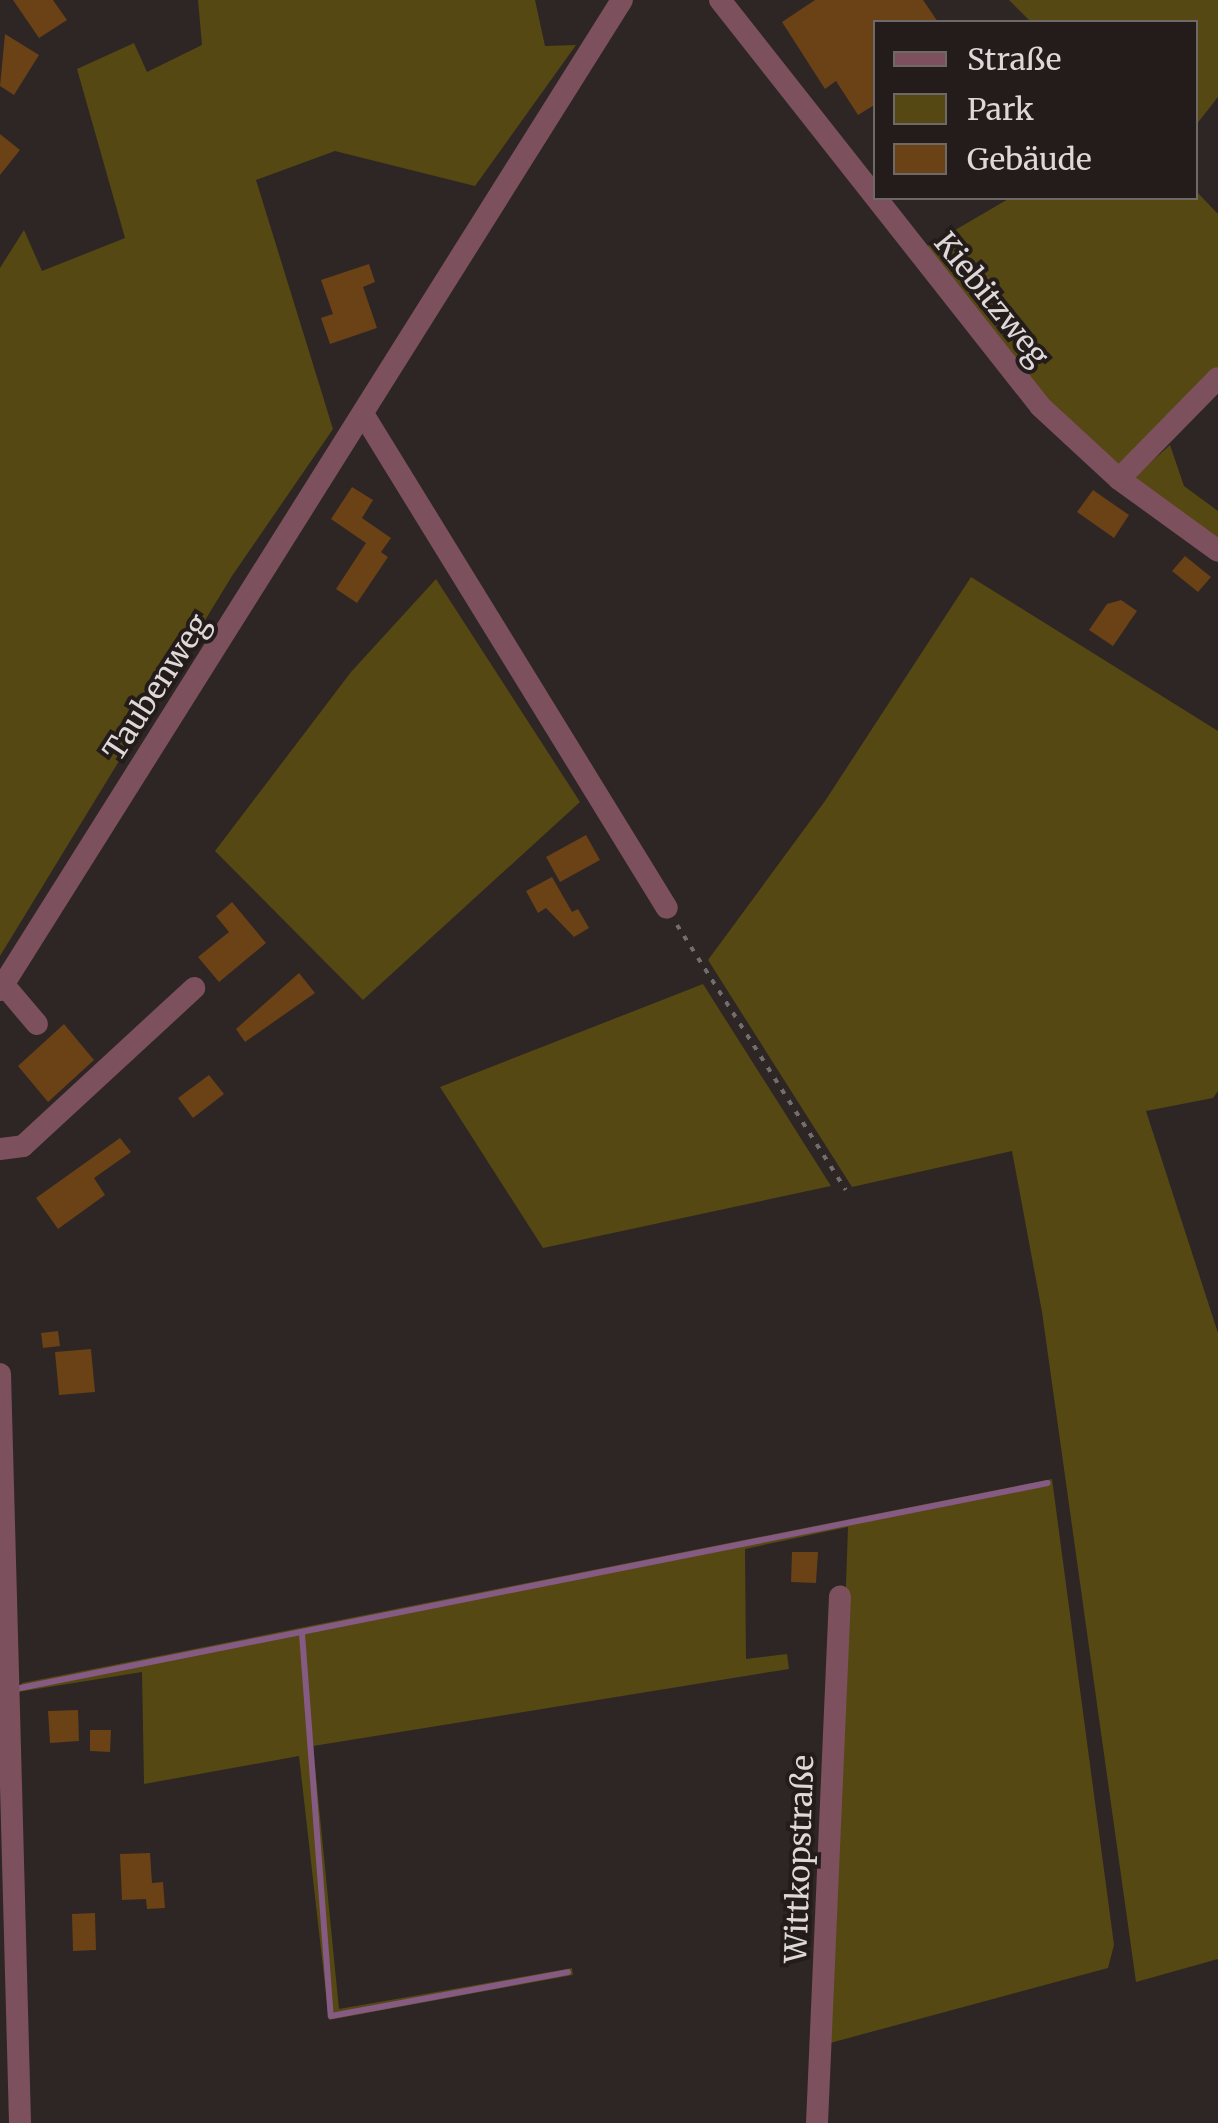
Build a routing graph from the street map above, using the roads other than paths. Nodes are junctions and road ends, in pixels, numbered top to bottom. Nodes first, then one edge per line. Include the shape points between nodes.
1 (622, 0) edge
2 (720, 0) edge
3 (873, 194) edge
4 (877, 200) edge
5 (1218, 378) edge
6 (365, 418) junction
7 (1119, 478) junction
8 (1218, 551) edge
9 (667, 908) road end
10 (2, 988) edge
11 (194, 988) dead end
12 (38, 1024) dead end
13 (0, 1148) edge
14 (0, 1374) edge
15 (840, 1597) dead end
16 (20, 2123) edge
17 (818, 2123) edge

1 - 6 street, Taubenweg
2 - 3 street, Kiebitzweg
4 - 7 street, Kiebitzweg via 1041,408
5 - 7 street
6 - 9 street
6 - 10 street, Taubenweg
7 - 8 street, Kiebitzweg
10 - 12 street
11 - 13 street via 22,1146
14 - 16 street
15 - 17 street, Wittkopstraße

